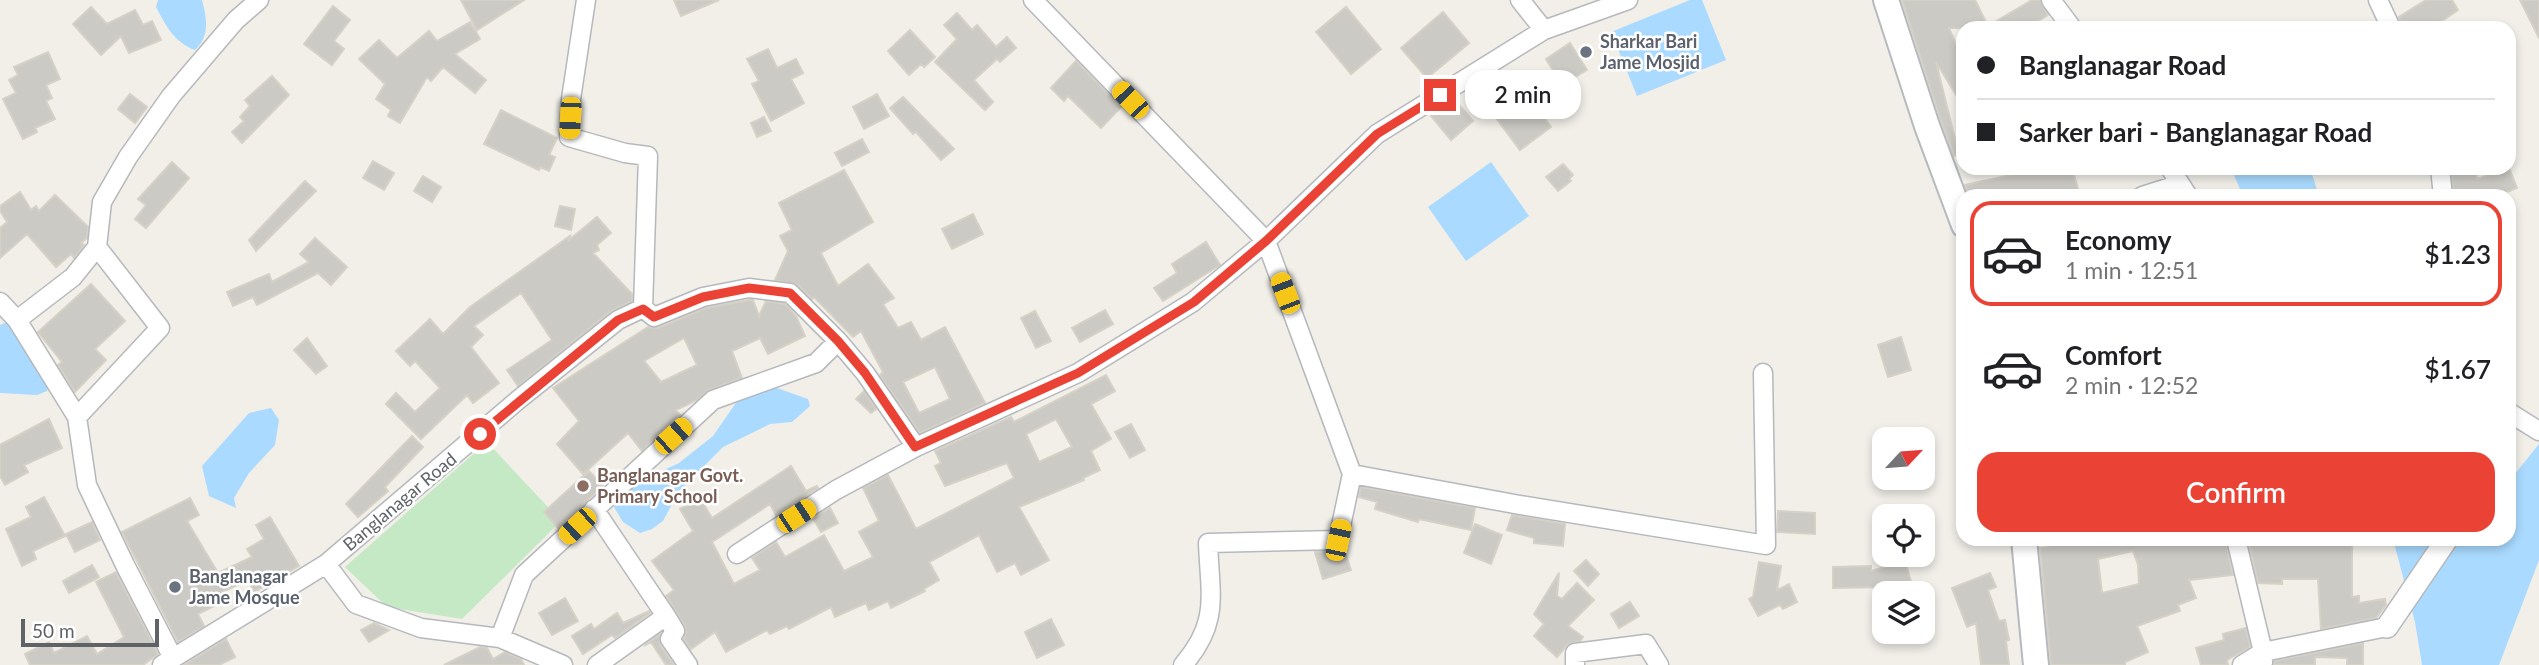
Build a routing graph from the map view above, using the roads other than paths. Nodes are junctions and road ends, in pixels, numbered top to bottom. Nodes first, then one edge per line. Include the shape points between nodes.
1 (259, 0) edge
2 (586, 0) edge
3 (1033, 0) edge
4 (1520, 0) edge
5 (1628, 0) edge
6 (1886, 0) edge
7 (2051, 0) edge
8 (2378, 0) edge
9 (2067, 21) edge
10 (2388, 21) edge
11 (1544, 30) junction
12 (1956, 204) edge
13 (1266, 241) junction
14 (97, 247) junction
15 (0, 302) edge
16 (643, 309) junction
17 (18, 320) junction
18 (838, 341) junction
19 (1763, 373) dead end
20 (77, 417) junction
21 (2516, 417) edge
22 (2539, 431) edge
23 (915, 447) junction
24 (1352, 474) junction
25 (594, 509) junction
26 (2025, 546) edge
27 (2238, 546) edge
28 (2442, 546) edge
29 (737, 554) dead end
30 (326, 564) junction
31 (666, 616) junction
32 (2387, 627) joint
33 (500, 638) junction
34 (2263, 658) edge
35 (168, 662) edge
36 (563, 665) edge
37 (597, 665) edge
38 (688, 665) edge
39 (1183, 665) edge
40 (1575, 665) edge
41 (1659, 665) edge
42 (2036, 665) edge
43 (2242, 665) edge

1 - 14 street via 171,96 128,157 102,202
2 - 16 street via 569,137 648,156
3 - 13 street
4 - 11 street
5 - 11 street
6 - 12 main road
7 - 9 street
8 - 10 street
11 - 13 street via 1377,134
13 - 23 street via 1194,302 1078,373
13 - 24 street
14 - 17 street via 73,277
14 - 20 street via 160,328
15 - 17 street, Banglanagar Road
16 - 18 street, Banglanagar Road via 654,317 703,297 749,288 790,293
16 - 30 street, Banglanagar Road via 618,320 518,400
17 - 20 street, Banglanagar Road
18 - 23 street, Banglanagar Road
18 - 25 street via 816,363 713,400
19 - 24 street via 1766,545
20 - 35 street, Banglanagar Road via 88,485
21 - 22 street
23 - 29 street via 836,490
24 - 39 street via 1338,540 1208,543 1211,615 1199,646
25 - 31 street
25 - 33 street via 524,575
26 - 42 main road
27 - 34 street
28 - 32 street
30 - 33 street via 356,604 421,628
30 - 35 street, Banglanagar Road
31 - 37 street
31 - 38 street via 675,631 670,639
32 - 34 street
33 - 36 street
34 - 43 street
40 - 41 street via 1575,653 1646,644

